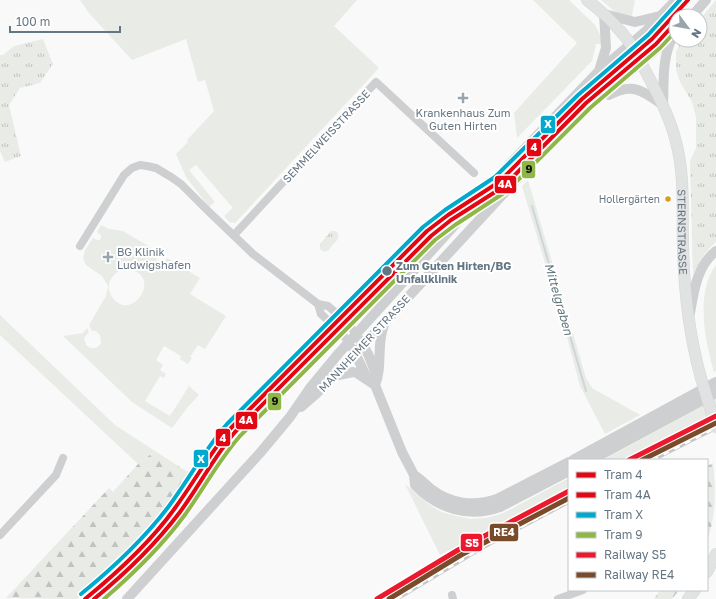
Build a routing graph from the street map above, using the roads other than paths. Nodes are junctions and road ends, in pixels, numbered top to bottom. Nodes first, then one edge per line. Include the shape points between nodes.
1 (587, 0) edge
2 (676, 0) edge
3 (706, 0) edge
4 (699, 8) edge
5 (604, 14) junction
6 (661, 16) junction
7 (668, 41) edge
8 (630, 44) junction
9 (668, 47) edge
10 (641, 63) junction
11 (599, 71) junction
12 (591, 105) junction
13 (663, 105) junction
14 (474, 173) dead end
15 (234, 235) junction
16 (80, 246) dead end
17 (714, 252) edge
18 (318, 304) junction
19 (689, 315) junction
20 (386, 321) junction
21 (356, 334) junction
22 (348, 342) junction
23 (363, 345) junction
24 (355, 352) junction
25 (332, 377) junction
26 (374, 382) junction
27 (716, 382) edge
28 (313, 391) junction
29 (716, 393) edge
30 (666, 415) junction
31 (716, 428) edge
32 (604, 449) junction
33 (63, 458) dead end
34 (577, 459) edge
35 (592, 459) edge
36 (568, 463) edge
37 (568, 472) edge
38 (414, 475) junction
39 (0, 535) edge
40 (716, 554) edge
41 (708, 570) edge
42 (151, 572) junction
43 (580, 591) edge
44 (694, 591) edge
45 (119, 599) edge
46 (127, 599) edge
47 (558, 599) edge
48 (688, 599) edge

1 - 5 main road, STERNSTRASSE
2 - 6 street, MANNHEIMER STRASSE
3 - 4 street
5 - 6 street via 635,22
5 - 8 main road, STERNSTRASSE
5 - 11 street via 606,48
6 - 8 street, MANNHEIMER STRASSE
7 - 10 street, MANNHEIMER STRASSE
8 - 10 main road, STERNSTRASSE
8 - 11 street, MANNHEIMER STRASSE
9 - 13 street via 664,62
10 - 12 street, MANNHEIMER STRASSE
10 - 13 main road, STERNSTRASSE
11 - 21 street, MANNHEIMER STRASSE via 508,165
12 - 13 street via 617,91 629,88 640,90
12 - 20 street, MANNHEIMER STRASSE via 541,153
13 - 19 main road, STERNSTRASSE via 676,142 680,168 684,270
14 - 15 street, SEMMELWEISSTRASSE via 376,82
15 - 16 street via 181,184 156,168 140,165 124,174
15 - 18 street via 253,254
17 - 19 street via 697,279
18 - 21 street via 328,306
18 - 22 street via 321,314
19 - 31 main road, STERNSTRASSE, bridge via 696,359
20 - 23 street, MANNHEIMER STRASSE
20 - 26 street
21 - 22 street, MANNHEIMER STRASSE
21 - 23 street
22 - 24 street
22 - 28 street, MANNHEIMER STRASSE
23 - 24 street, MANNHEIMER STRASSE
23 - 26 street
24 - 25 street, MANNHEIMER STRASSE
24 - 26 street
25 - 26 street via 353,372
25 - 28 street, MANNHEIMER STRASSE
26 - 38 street
27 - 30 street
28 - 42 street, MANNHEIMER STRASSE
29 - 30 street
30 - 32 street
32 - 34 street
32 - 35 street
33 - 39 street via 56,475
36 - 38 street via 485,504 462,503 446,498
37 - 38 street via 500,507 478,512 450,508 434,500 415,484
40 - 41 main road
42 - 45 street, MANNHEIMER STRASSE via 135,582
42 - 46 street, MANNHEIMER STRASSE
43 - 47 street
44 - 48 main road

